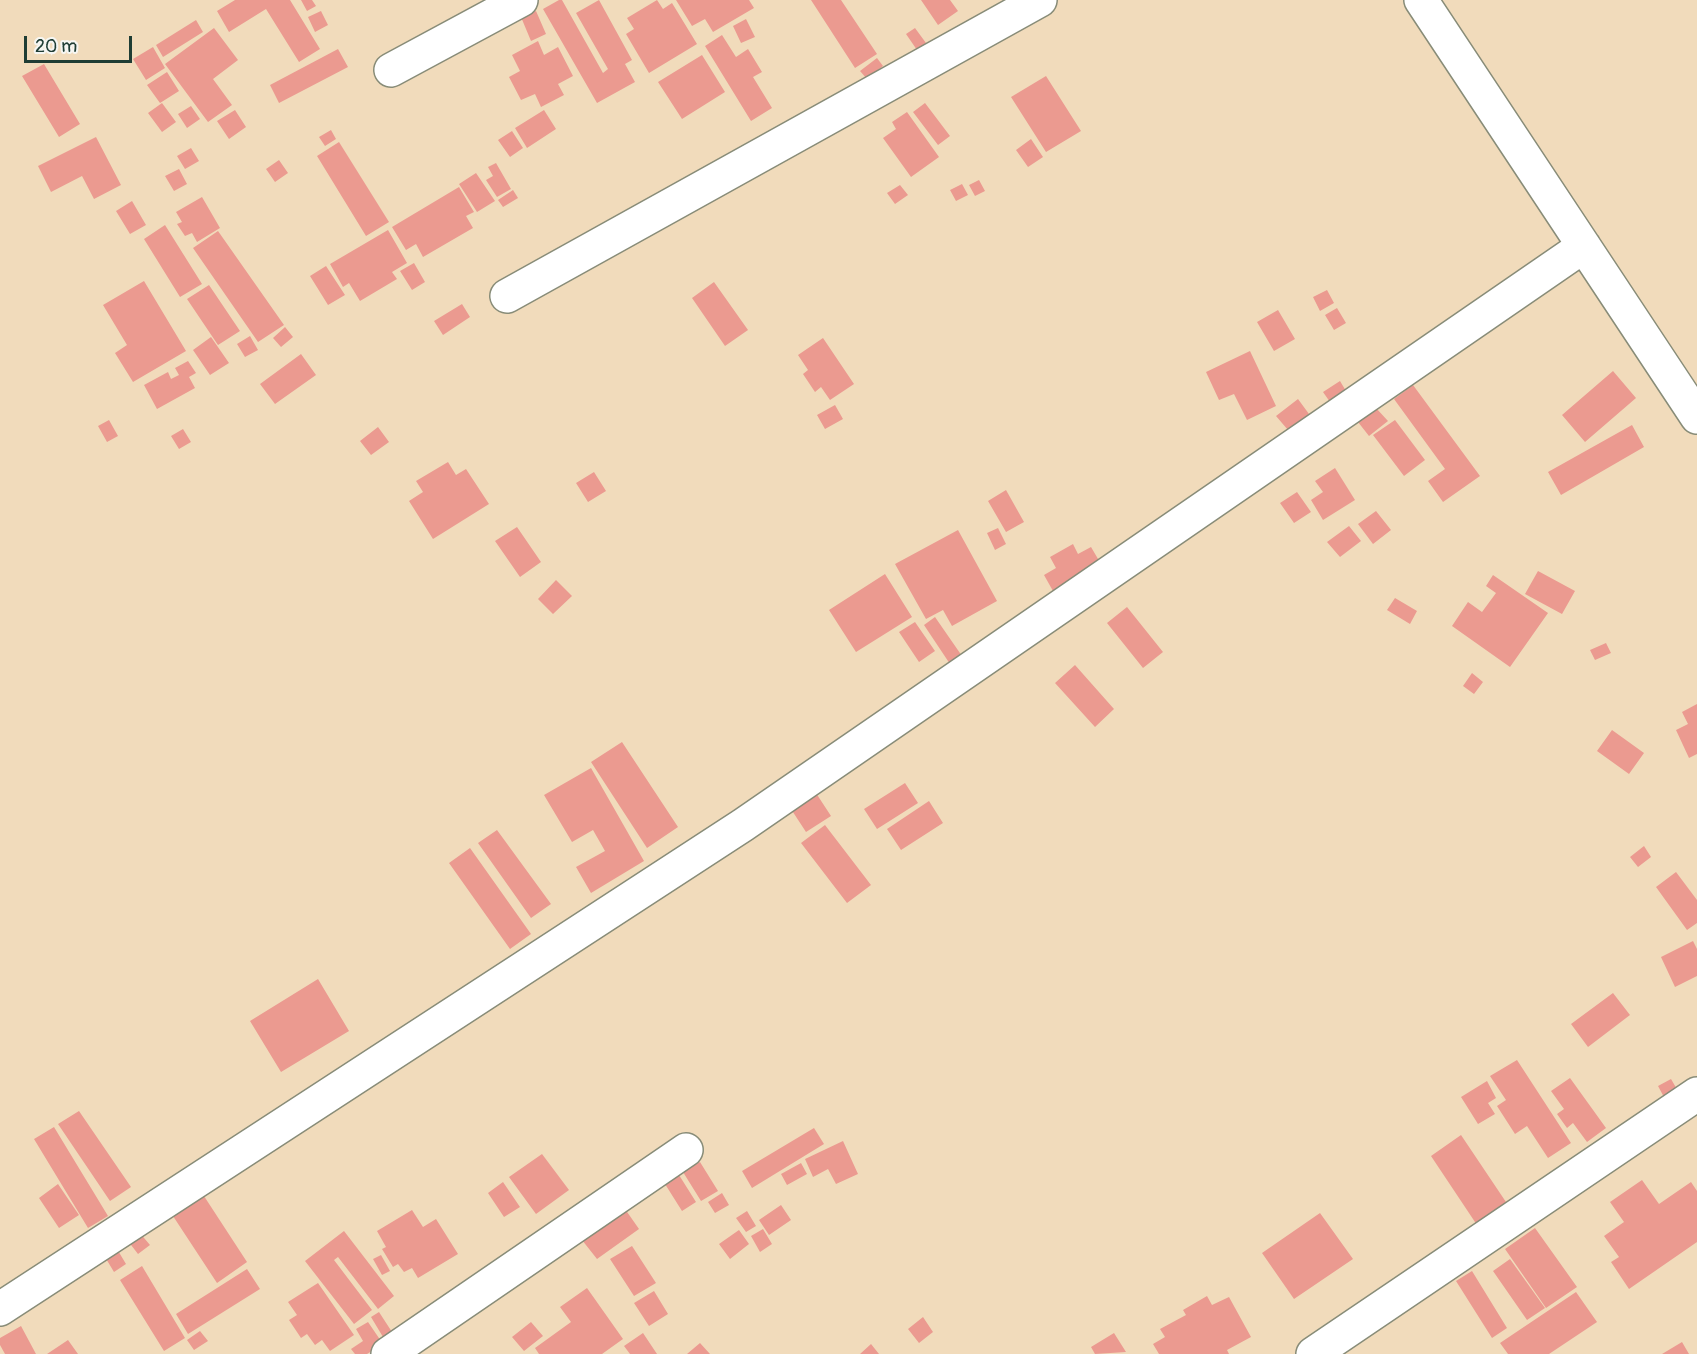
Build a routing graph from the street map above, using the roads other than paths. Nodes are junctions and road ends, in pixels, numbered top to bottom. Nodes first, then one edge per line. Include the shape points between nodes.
1 (521, 0) edge
2 (1040, 0) edge
3 (1421, 0) edge
4 (391, 70) dead end
5 (1584, 246) junction
6 (507, 296) dead end
7 (1697, 417) edge
8 (1697, 1095) edge
9 (686, 1150) dead end
10 (0, 1309) edge
11 (388, 1354) edge
12 (1313, 1354) edge

1 - 4 street
2 - 6 street
3 - 5 street
5 - 7 street
5 - 10 street via 743,825
8 - 12 street
9 - 11 street

